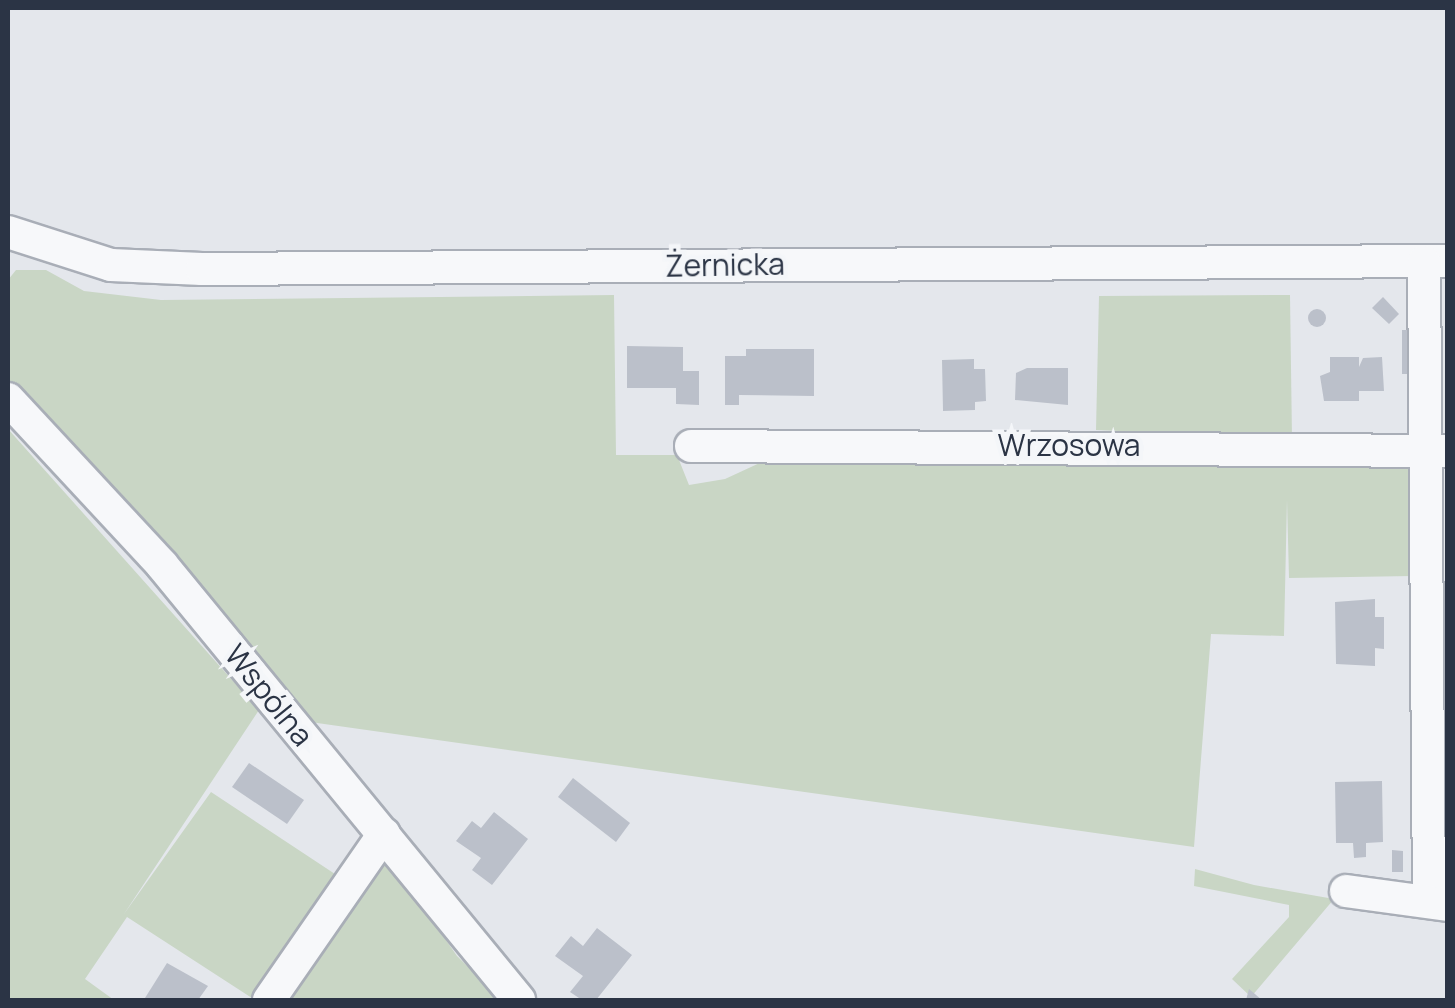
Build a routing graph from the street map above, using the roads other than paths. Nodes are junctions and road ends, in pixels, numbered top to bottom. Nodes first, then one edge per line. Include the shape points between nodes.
1 (8, 232) edge
2 (1436, 262) edge
3 (8, 399) edge
4 (691, 446) dead end
5 (1437, 451) edge
6 (1437, 704) edge
7 (384, 834) junction
8 (1346, 891) dead end
9 (1438, 902) edge
10 (269, 1000) edge
11 (519, 1000) edge

1 - 2 street, Żernicka via 111,265 202,269
2 - 5 street
3 - 7 street, Wspólna via 162,565
4 - 5 street, Wrzosowa
5 - 6 street
6 - 9 street
7 - 10 street
7 - 11 street, Wspólna
8 - 9 street

